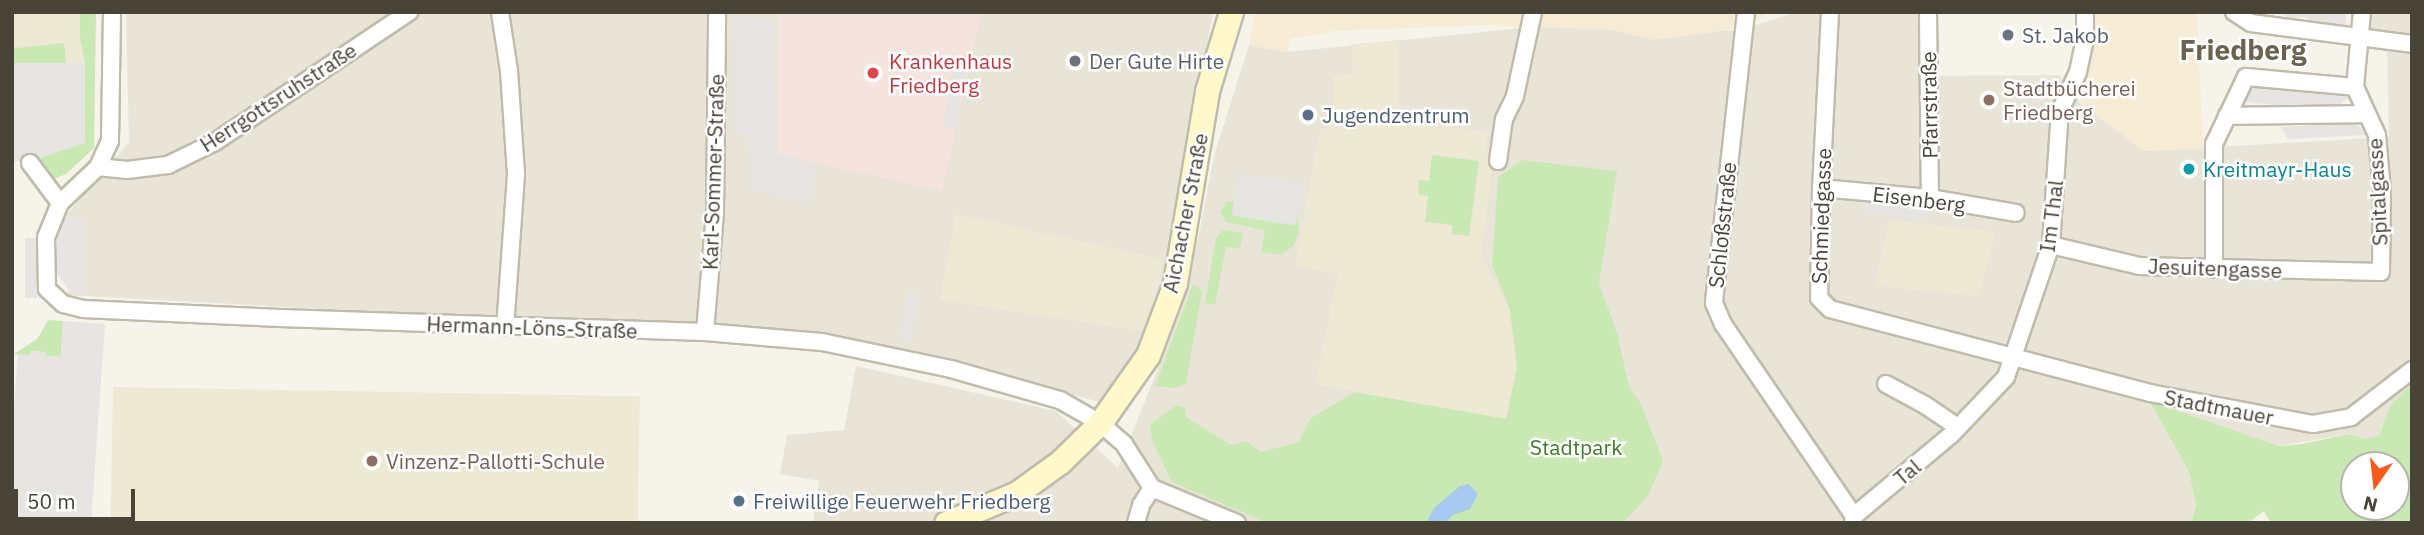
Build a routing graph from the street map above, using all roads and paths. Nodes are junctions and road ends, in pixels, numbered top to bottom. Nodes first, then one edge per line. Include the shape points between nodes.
1 (112, 12) edge
2 (410, 12) edge
3 (500, 12) edge
4 (717, 12) edge
5 (1231, 12) edge
6 (1533, 12) edge
7 (1746, 12) edge
8 (1830, 12) edge
9 (1928, 12) edge
10 (2085, 12) edge
11 (2234, 12) edge
12 (2362, 12) edge
13 (2358, 37) junction
14 (2412, 44) edge
15 (2355, 88) junction
16 (2366, 114) junction
17 (2227, 116) junction
18 (1498, 162) dead end
19 (30, 163) dead end
20 (98, 167) junction
21 (1821, 188) junction
22 (1930, 198) junction
23 (60, 203) junction
24 (2016, 213) dead end
25 (2051, 245) junction
26 (2214, 269) junction
27 (2381, 272) joint
28 (505, 327) junction
29 (705, 332) junction
30 (2013, 358) junction
31 (2412, 370) edge
32 (1886, 384) dead end
33 (1100, 423) junction
34 (1958, 427) junction
35 (1152, 488) junction
36 (1853, 519) edge
37 (946, 523) edge
38 (1136, 523) edge
39 (1237, 523) edge

1 - 20 street via 110,141
2 - 20 street, Herrgottsruhstraße via 215,142 167,165 127,170
3 - 28 street via 516,175
4 - 29 street, Karl-Sommer-Straße via 716,201
5 - 33 main road, Aichacher Straße via 1207,91 1175,283 1148,355
6 - 18 street via 1515,96 1504,119
7 - 36 street, Schloßstraße via 1714,303 1728,332
8 - 21 street, Schmiedgasse
9 - 22 street, Pfarrstraße
10 - 25 street, Im Thal via 2078,72 2060,111
11 - 13 street via 2250,23
12 - 13 street
13 - 14 street
13 - 15 street
15 - 16 street, Spitalgasse
15 - 17 street via 2246,76
16 - 17 street
16 - 27 street, Spitalgasse via 2377,135
17 - 26 street via 2214,144
19 - 23 street
20 - 23 street
21 - 22 street, Eisenberg
21 - 30 street, Schmiedgasse via 1819,298 1830,309
22 - 24 street, Eisenberg
23 - 28 street, Hermann-Löns-Straße via 46,237 47,289 62,304 83,309
25 - 26 street, Jesuitengasse via 2140,267
25 - 30 street, Im Thal
26 - 27 street, Jesuitengasse
28 - 29 street, Hermann-Löns-Straße
29 - 33 street, Hermann-Löns-Straße via 822,342 951,369 1060,400
30 - 31 street, Stadtmauer via 2150,393 2313,424 2351,417
30 - 34 street, Tal via 2006,377
32 - 34 street
33 - 35 street, Hermann-Löns-Straße via 1130,450
33 - 37 main road, Aichacher Straße via 1060,462 1017,493
34 - 36 street, Tal
35 - 38 street
35 - 39 street

